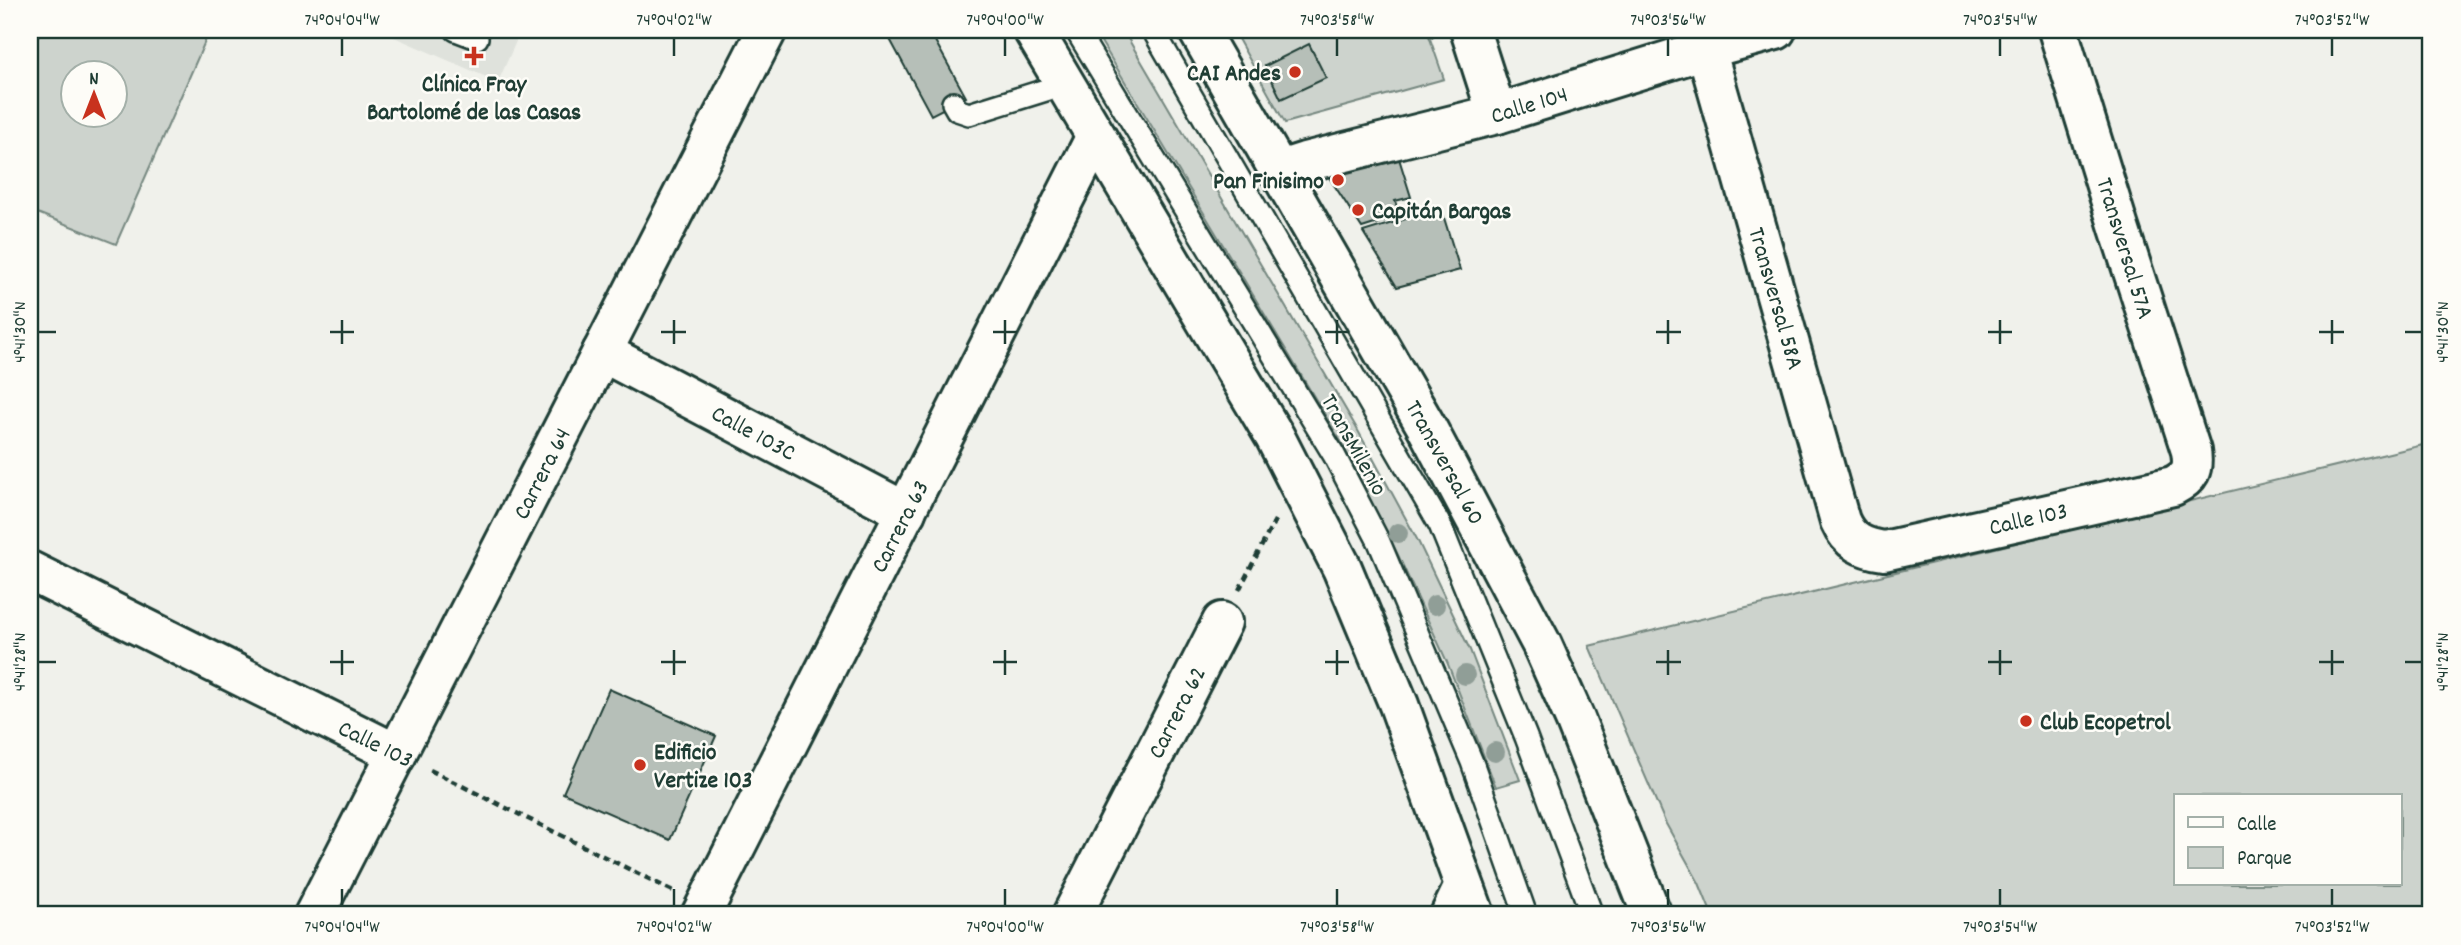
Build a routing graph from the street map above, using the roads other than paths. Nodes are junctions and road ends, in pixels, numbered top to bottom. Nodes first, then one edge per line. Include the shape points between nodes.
1 (456, 30) edge
2 (767, 30) edge
3 (1033, 30) edge
4 (1076, 30) edge
5 (1153, 30) edge
6 (1198, 30) edge
7 (1470, 30) edge
8 (1776, 30) edge
9 (2059, 30) edge
10 (477, 38) dead end
11 (1706, 49) junction
12 (1065, 84) junction
13 (953, 103) dead end
14 (1497, 114) junction
15 (1096, 136) junction
16 (1280, 170) junction
17 (602, 352) junction
18 (2193, 466) joint
19 (906, 512) junction
20 (1855, 543) joint
21 (30, 571) edge
22 (1222, 622) road end
23 (397, 754) junction
24 (1463, 906) edge
25 (709, 912) edge
26 (314, 915) edge
27 (1072, 915) edge
28 (1526, 915) edge
29 (1592, 915) edge
30 (1652, 915) edge

1 - 10 lane
2 - 17 street, Carrera 64
3 - 12 street
4 - 28 lane, TransMilenio via 1334,455 1372,530 1472,762
5 - 29 lane, TransMilenio via 1440,525
6 - 16 street, Transversal 60
7 - 14 street
8 - 11 street, Calle 104
9 - 18 street, Transversal 57A
11 - 14 street, Calle 104
11 - 20 street, Transversal 58A via 1840,521
12 - 13 lane via 969,114 957,110
12 - 15 street
14 - 16 street, Calle 104
15 - 19 street, Carrera 63
15 - 24 street via 1275,438 1342,568 1399,705
16 - 30 street, Transversal 60 via 1433,437 1542,645
17 - 19 street, Calle 103C
17 - 23 street, Carrera 64
18 - 20 street, Calle 103 via 2188,478 2173,486 1884,551
19 - 25 street, Carrera 63
21 - 23 street, Calle 103
22 - 27 street, Carrera 62
23 - 26 street, Carrera 64

